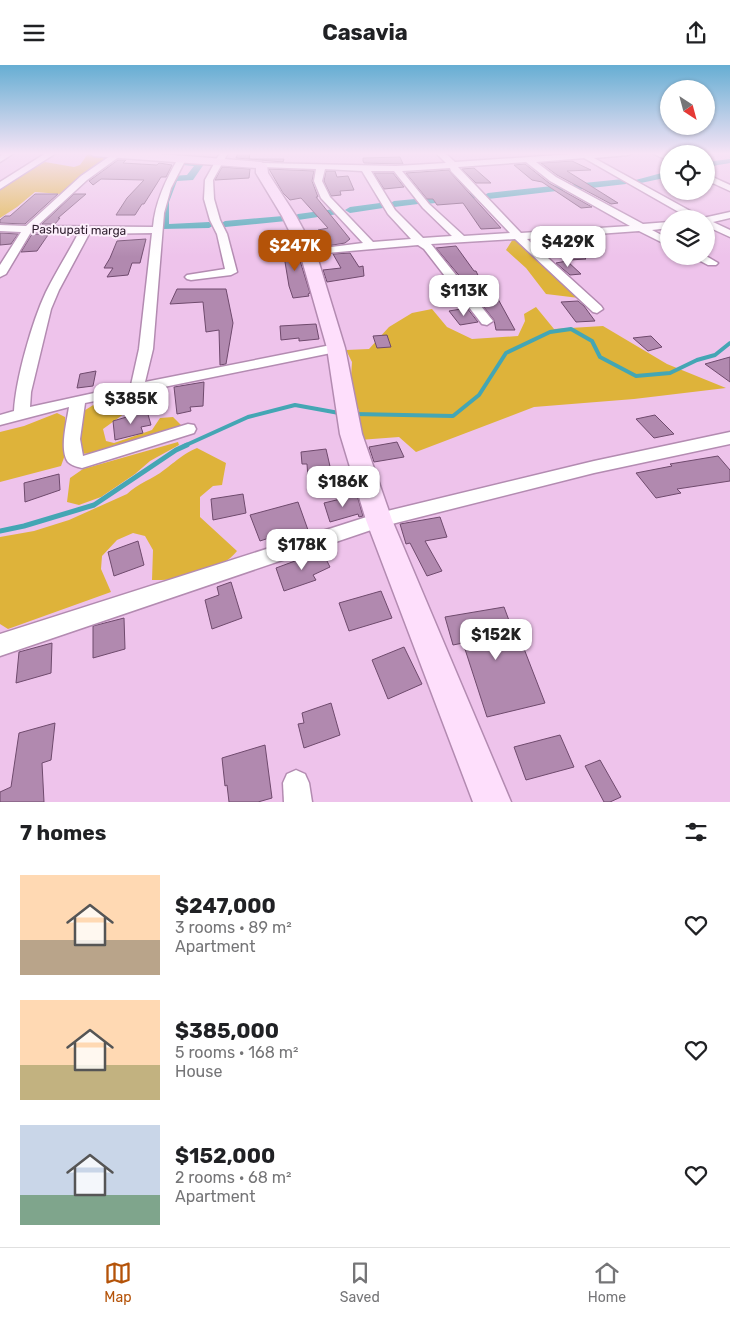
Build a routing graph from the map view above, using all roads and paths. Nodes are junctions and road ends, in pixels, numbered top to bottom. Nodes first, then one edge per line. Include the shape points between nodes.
1 (74, 187) edge
2 (167, 187) edge
3 (210, 187) edge
4 (271, 187) edge
5 (321, 187) edge
6 (373, 187) edge
7 (411, 187) edge
8 (472, 187) edge
9 (568, 187) edge
10 (642, 187) edge
11 (684, 210) edge
12 (730, 215) edge
13 (715, 219) edge
14 (660, 226) edge
15 (715, 226) edge
16 (0, 228) edge
17 (640, 228) junction
18 (28, 229) junction
19 (157, 230) junction
20 (85, 231) junction
21 (730, 234) edge
22 (519, 237) junction
23 (660, 238) edge
24 (460, 239) junction
25 (419, 242) junction
26 (370, 245) junction
27 (308, 253) junction
28 (0, 274) edge
29 (191, 277) dead end
30 (597, 309) dead end
31 (488, 321) dead end
32 (336, 348) junction
33 (138, 388) junction
34 (78, 400) junction
35 (22, 413) junction
36 (0, 420) edge
37 (188, 429) dead end
38 (730, 438) edge
39 (378, 520) junction
40 (0, 645) edge
41 (492, 802) edge

1 - 18 street
2 - 19 street via 158,213
3 - 29 street via 209,199 222,234 230,272
4 - 27 street
5 - 26 street via 326,198
6 - 25 street
7 - 24 street
8 - 22 street
9 - 17 street
10 - 11 street
12 - 13 street
14 - 17 street
15 - 21 street
16 - 18 street, Pashupati marga
17 - 22 street
17 - 23 street
18 - 20 street, Pashupati marga
18 - 28 street
19 - 20 street, Pashupati marga
19 - 33 street via 146,349
20 - 35 street via 52,289 45,309 23,392
22 - 24 street
22 - 30 street
24 - 25 street
25 - 26 street
25 - 31 street via 428,247
26 - 27 street
27 - 32 street
32 - 33 street
32 - 39 street via 351,434
33 - 34 street
34 - 35 street
34 - 37 street via 72,439 75,459 82,462
35 - 36 street
38 - 39 street via 594,467
39 - 40 street
39 - 41 street

